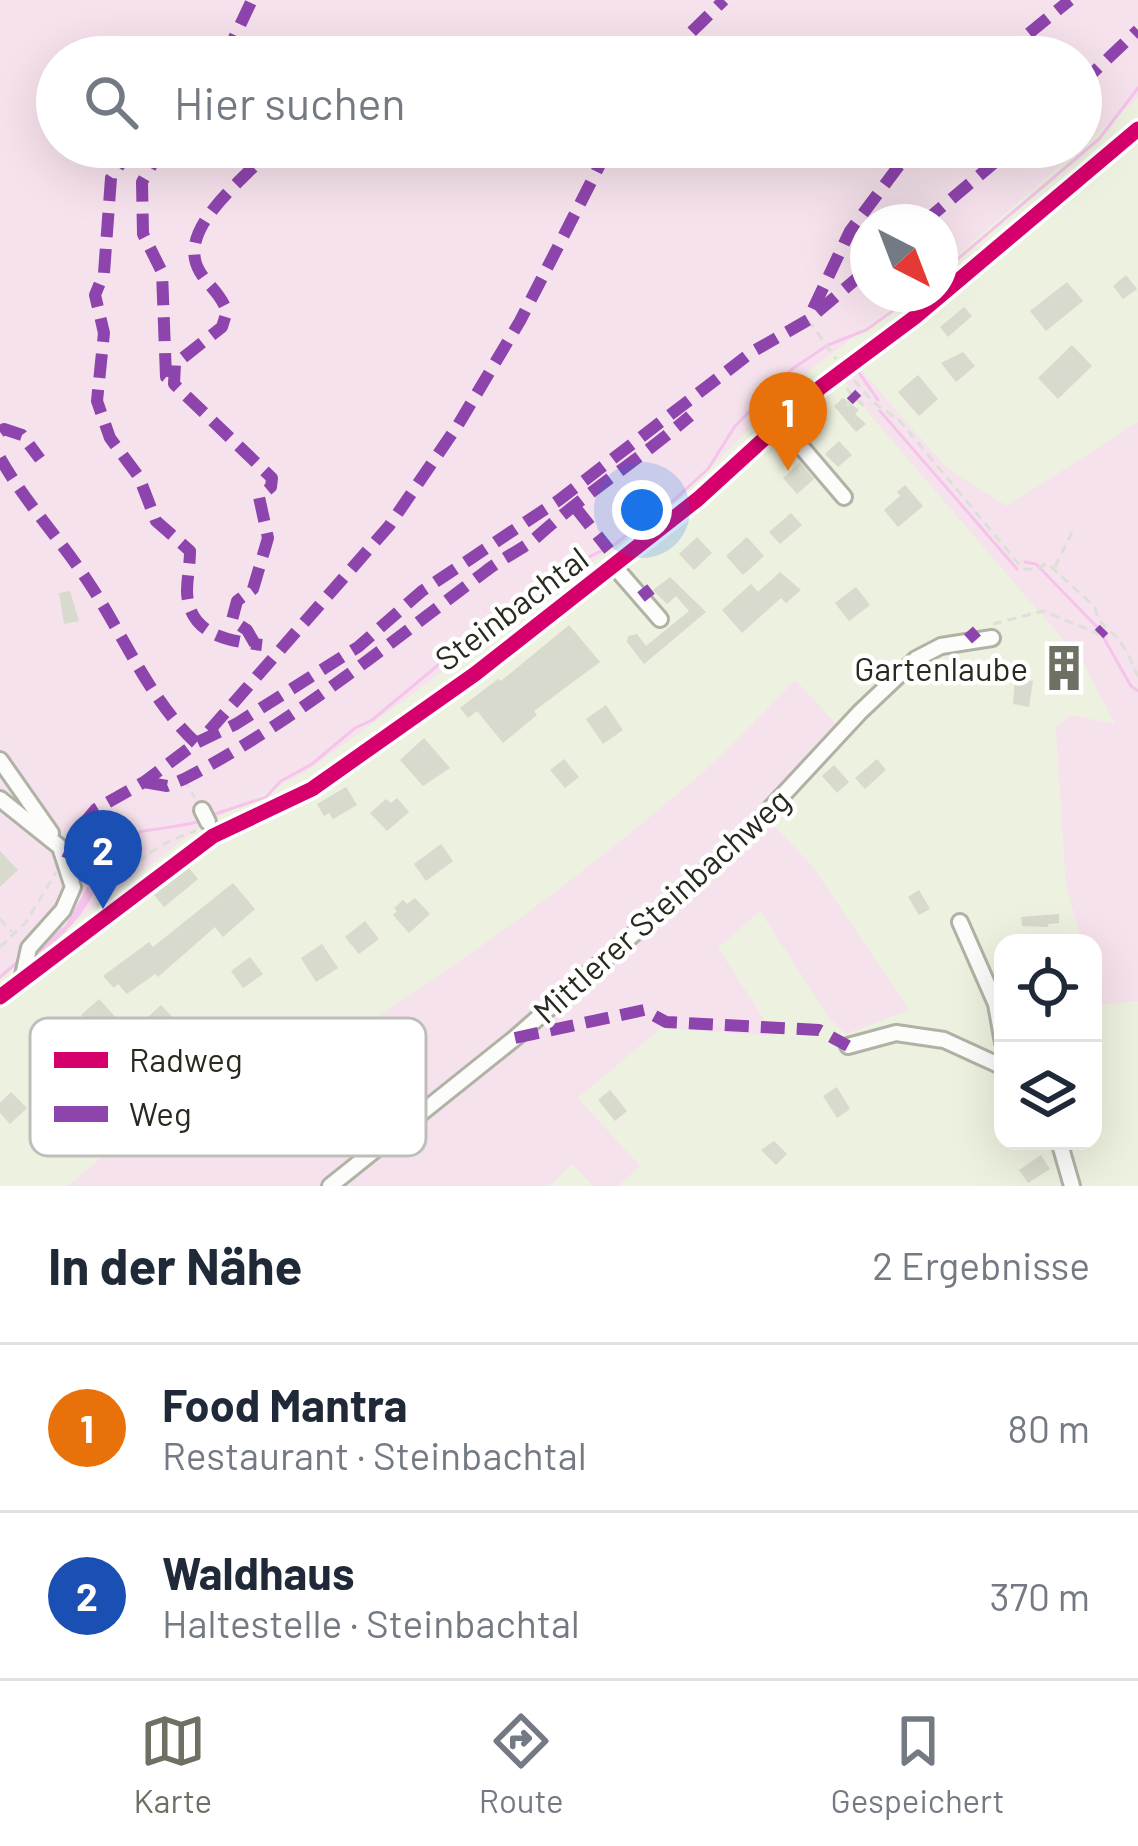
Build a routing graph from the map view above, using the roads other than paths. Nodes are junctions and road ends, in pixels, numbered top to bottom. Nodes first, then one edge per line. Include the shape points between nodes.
1 (1138, 129) edge
2 (1102, 160) edge
3 (1093, 168) edge
4 (781, 423) junction
5 (844, 497) dead end
6 (614, 566) junction
7 (659, 619) dead end
8 (991, 632) road end
9 (0, 760) edge
10 (4, 807) edge
11 (64, 853) junction
12 (960, 922) dead end
13 (23, 974) junction
14 (0, 997) edge
15 (1003, 1042) edge
16 (848, 1046) dead end
17 (994, 1063) edge
18 (426, 1109) edge
19 (1062, 1150) edge
20 (367, 1156) edge
21 (329, 1186) edge
22 (1072, 1186) edge

1 - 2 street, Steinbachtal
3 - 4 street, Steinbachtal via 841,365
4 - 5 street
4 - 6 street, Steinbachtal
6 - 7 street
6 - 13 street, Steinbachtal via 374,748 312,789 213,836
8 - 18 street, Mittlerer Steinbachweg via 916,659 743,838
9 - 11 street
10 - 11 street
11 - 13 street via 73,887 29,948
12 - 15 street
13 - 14 street, Steinbachtal
16 - 17 street via 896,1034 944,1040
19 - 22 street
20 - 21 street, Mittlerer Steinbachweg

